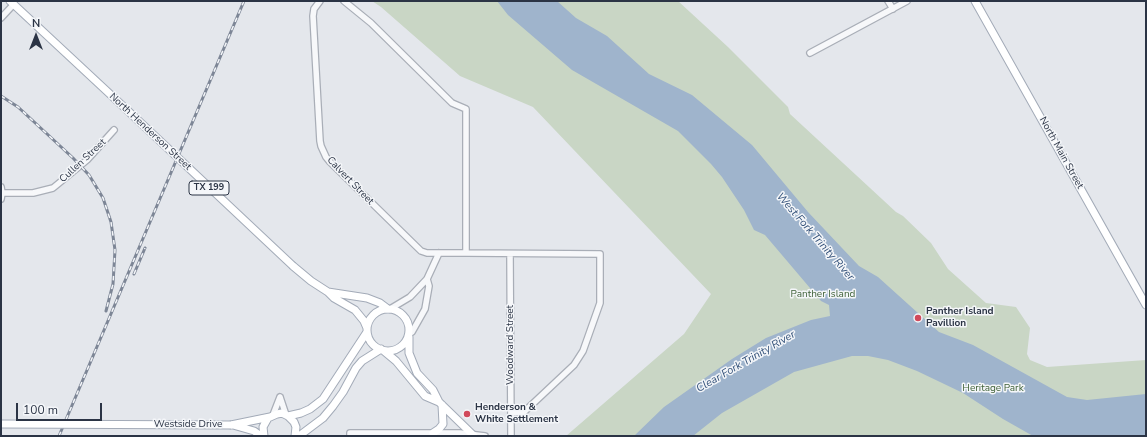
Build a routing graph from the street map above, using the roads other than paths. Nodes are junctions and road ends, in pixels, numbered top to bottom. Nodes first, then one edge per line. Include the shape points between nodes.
1 (320, 1) edge
2 (344, 1) edge
3 (888, 1) edge
4 (907, 1) edge
5 (975, 1) edge
6 (12, 3) edge
7 (892, 9) junction
8 (1, 18) edge
9 (810, 54) dead end
10 (114, 130) dead end
11 (1, 193) edge
12 (439, 253) junction
13 (466, 253) junction
14 (510, 254) junction
15 (427, 280) junction
16 (328, 292) junction
17 (1146, 305) edge
18 (389, 309) junction
19 (367, 330) junction
20 (409, 336) junction
21 (382, 350) junction
22 (441, 404) junction
23 (511, 413) junction
24 (287, 415) junction
25 (271, 416) junction
26 (1, 424) edge
27 (231, 425) junction
28 (350, 434) edge
29 (429, 434) edge
30 (261, 436) edge
31 (264, 436) edge
32 (295, 436) edge
33 (299, 436) edge
34 (474, 436) edge
35 (485, 436) edge
36 (511, 436) edge

1 - 12 street, Calvert Street via 314,9 313,16 320,141 323,150 330,162 421,251
2 - 13 street via 376,28 452,103 466,109
3 - 7 street
4 - 7 street
5 - 17 main road, North Main Street
6 - 8 street
6 - 16 main road, North Henderson Street / TX 199, bridge via 293,266
7 - 9 street
10 - 11 street, Cullen Street via 84,163 53,188 33,192
12 - 13 street, Calvert Street
12 - 15 street
13 - 14 street, Calvert Street
14 - 23 street, Woodward Street
14 - 23 street, Calvert Street via 600,254 600,303 583,351 574,365 524,412
15 - 18 street via 410,297
15 - 20 street via 429,286 425,309
16 - 18 main road, North Henderson Street via 367,298
16 - 19 main road, North Henderson Street via 355,310
18 - 19 main road via 379,310 369,322
18 - 20 main road via 403,314 410,327
19 - 21 main road via 371,341
19 - 24 main road via 323,399 310,409
20 - 21 main road via 395,350
20 - 22 main road via 409,353 414,367
21 - 22 main road via 396,361 425,396
21 - 33 main road via 362,360 333,406 323,418
22 - 29 main road via 443,424 439,430
22 - 34 main road
23 - 36 street, Woodward Street
24 - 25 main road, Westside Drive
24 - 25 street via 280,397
24 - 32 main road via 296,427
25 - 27 main road, Westside Drive
25 - 31 main road via 263,427
26 - 27 main road, Westside Drive, bridge
27 - 30 main road, Westside Drive via 254,431
28 - 29 street
29 - 34 street via 460,433
34 - 35 street

